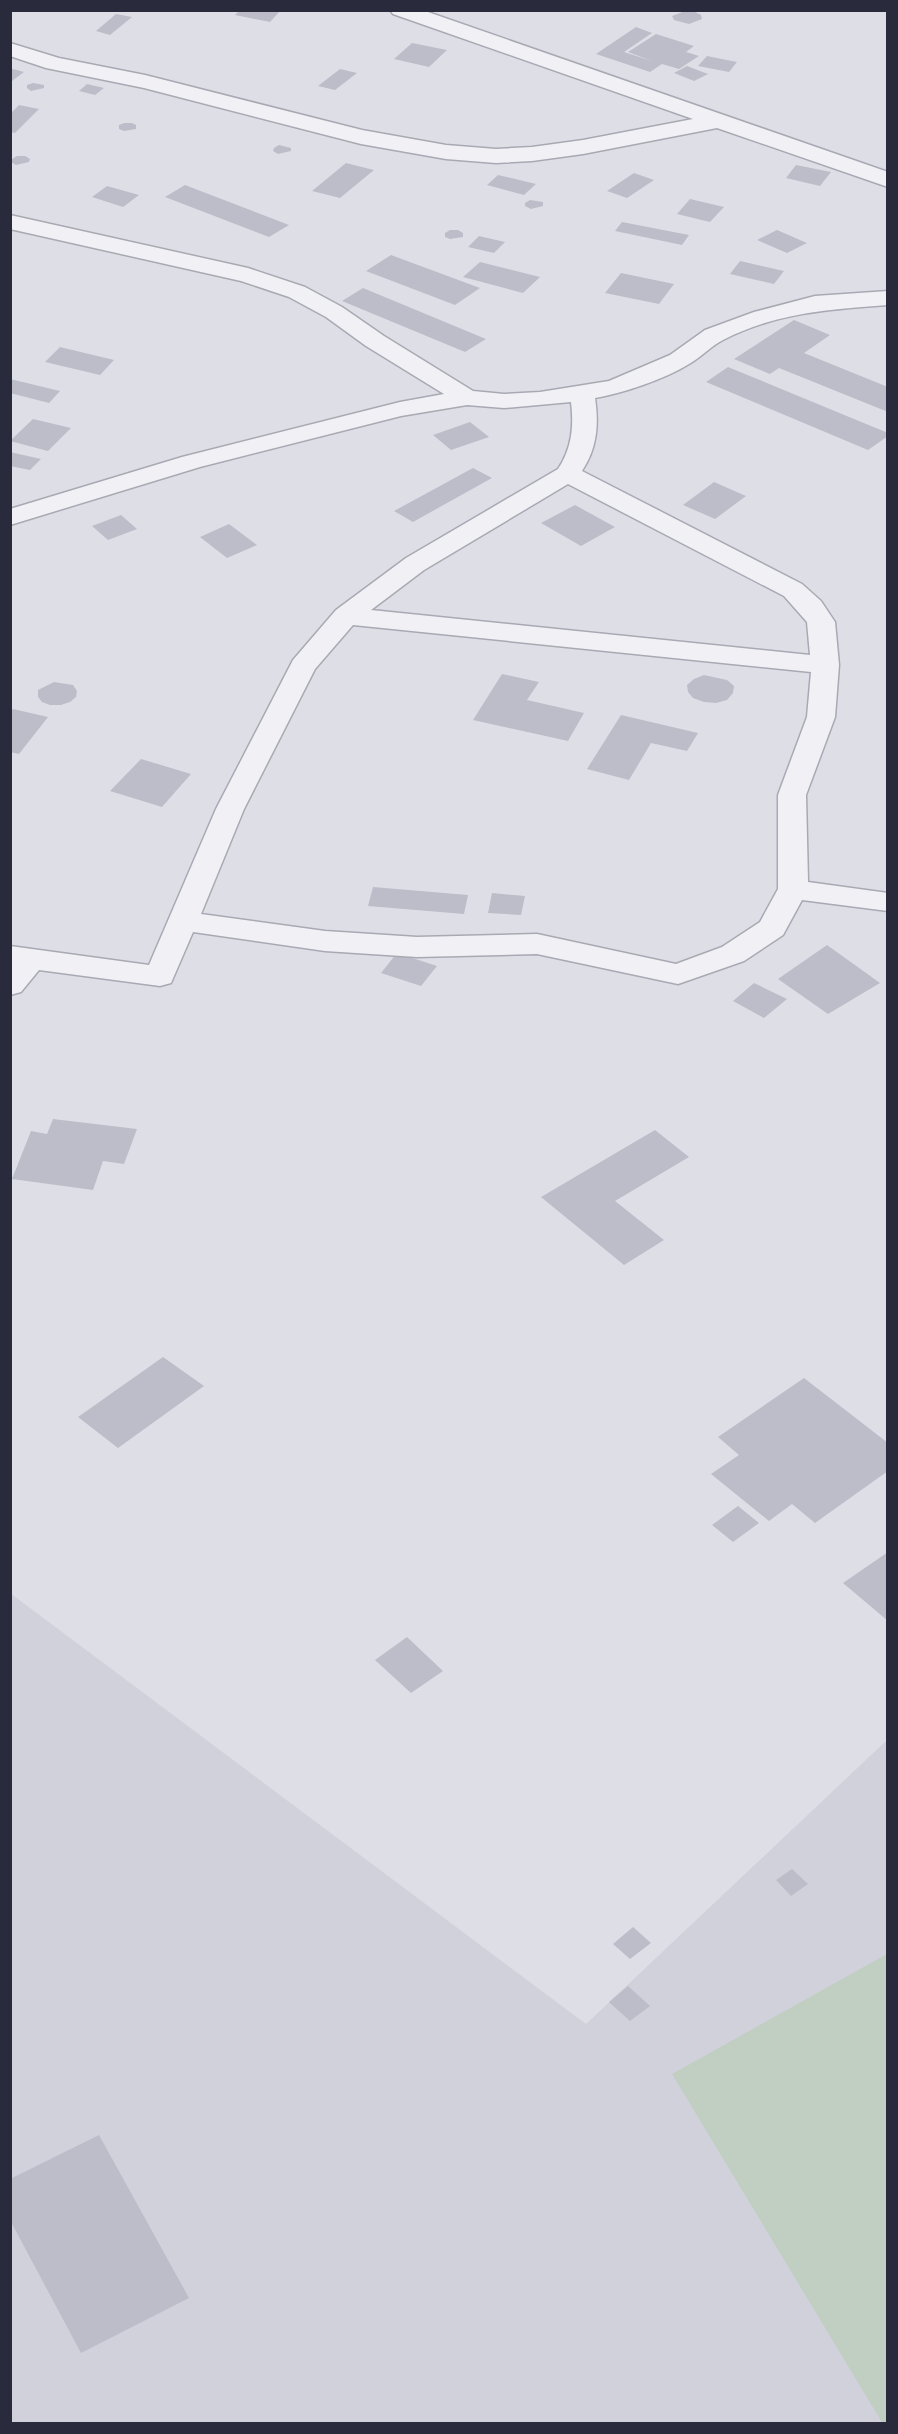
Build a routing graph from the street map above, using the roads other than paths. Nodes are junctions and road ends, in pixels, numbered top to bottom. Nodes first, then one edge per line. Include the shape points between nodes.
1 (400, 10) edge
2 (10, 49) edge
3 (718, 121) junction
4 (888, 180) edge
5 (10, 222) edge
6 (888, 298) edge
7 (582, 394) junction
8 (467, 398) junction
9 (567, 474) junction
10 (10, 517) edge
11 (346, 616) junction
12 (825, 665) junction
13 (793, 889) junction
14 (888, 902) edge
15 (182, 921) junction
16 (21, 958) edge
17 (10, 985) edge

1 - 3 street
2 - 3 street via 361,137 446,152 532,154
3 - 4 street
5 - 8 street via 248,274 297,292
6 - 7 street via 815,303 779,311 714,335 679,360 648,374
7 - 8 street via 504,401
7 - 9 street via 586,423 578,459
8 - 10 street via 302,432
9 - 11 street via 415,564
9 - 12 street via 793,590 820,622
11 - 12 street
11 - 15 street via 303,666 230,809
12 - 13 street via 821,717 792,795
13 - 14 street
13 - 15 street via 772,928 733,954 678,974 537,944 417,947 336,942
15 - 16 street via 160,976
16 - 17 street

